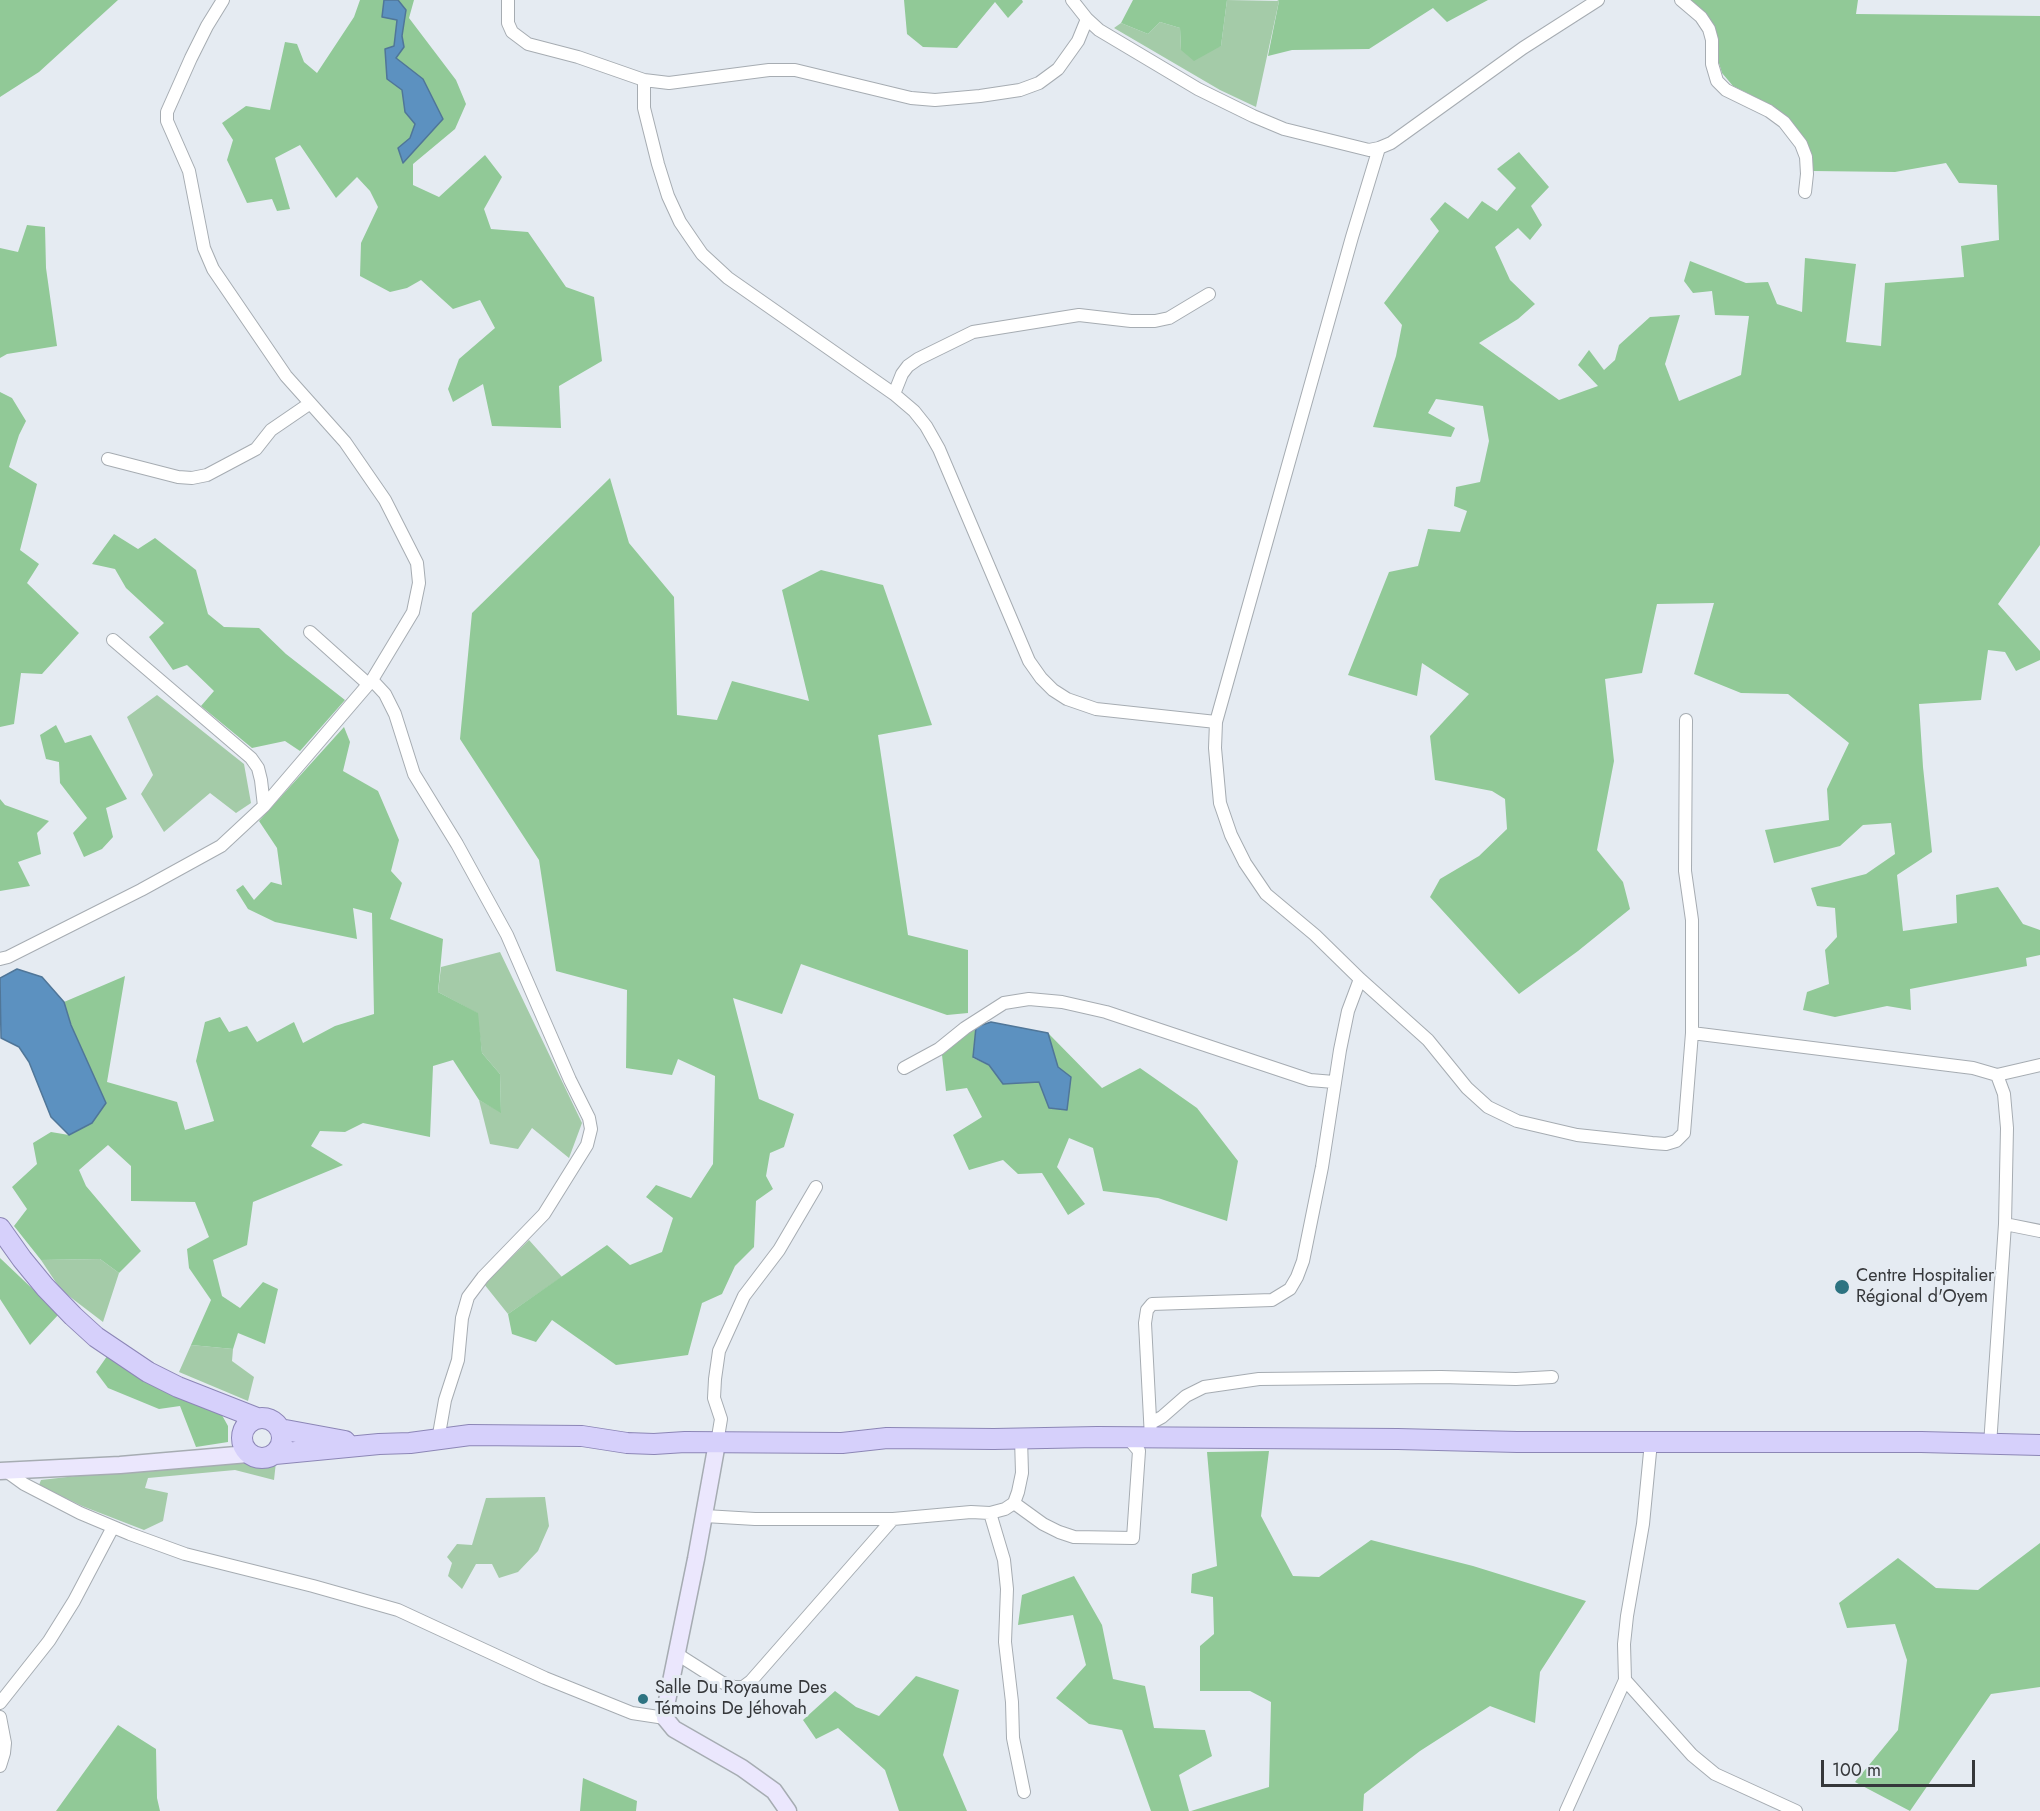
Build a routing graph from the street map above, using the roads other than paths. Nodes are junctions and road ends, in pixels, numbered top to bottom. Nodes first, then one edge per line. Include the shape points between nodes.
1 (223, 0) edge
2 (508, 0) edge
3 (1072, 0) edge
4 (1598, 0) edge
5 (1681, 0) edge
6 (1087, 19) junction
7 (644, 80) junction
8 (1379, 148) junction
9 (1805, 192) dead end
10 (1209, 294) dead end
11 (894, 394) junction
12 (309, 404) junction
13 (108, 459) dead end
14 (310, 632) dead end
15 (113, 640) dead end
16 (370, 682) junction
17 (1686, 720) dead end
18 (1216, 722) junction
19 (264, 806) junction
20 (0, 959) edge
21 (1360, 979) junction
22 (1692, 1033) junction
23 (2040, 1065) edge
24 (904, 1068) dead end
25 (1997, 1075) junction
26 (1334, 1082) junction
27 (816, 1187) dead end
28 (2005, 1224) junction
29 (0, 1228) edge
30 (2040, 1230) edge
31 (1552, 1377) dead end
32 (256, 1418) junction
33 (280, 1429) junction
34 (1151, 1430) junction
35 (1021, 1438) junction
36 (1128, 1438) junction
37 (438, 1440) junction
38 (1651, 1442) junction
39 (717, 1443) junction
40 (1990, 1445) junction
41 (2040, 1445) edge
42 (368, 1446) junction
43 (248, 1454) junction
44 (275, 1454) junction
45 (3, 1471) edge
46 (1014, 1503) junction
47 (990, 1513) junction
48 (705, 1516) junction
49 (893, 1520) junction
50 (113, 1527) junction
51 (677, 1654) junction
52 (1625, 1680) junction
53 (0, 1703) edge
54 (0, 1717) edge
55 (665, 1718) junction
56 (0, 1766) edge
57 (1024, 1792) dead end
58 (788, 1811) edge
59 (1566, 1811) edge
60 (1796, 1811) edge

1 - 12 street via 190,58 167,112 167,121 189,171 204,248 213,269
2 - 7 street via 512,32 528,44
3 - 6 street
4 - 8 street
5 - 9 street via 1709,28 1717,81 1726,90 1777,116 1800,144 1808,174
6 - 7 street via 1078,41 1058,69 1039,83 980,96 911,98 795,70 669,83
6 - 8 street via 1198,89 1253,116 1325,141 1369,150
7 - 11 street via 644,108 665,185 680,222 702,254 728,278
8 - 18 street
10 - 11 street via 1169,318 1155,321 1079,315 973,332 908,366
11 - 18 street via 914,411 939,448 1029,661 1053,690 1096,709
12 - 13 street via 271,429 256,449 207,475 178,477
12 - 16 street via 345,442 378,490 417,563 420,584 414,612
14 - 16 street
15 - 19 street via 251,758 258,768
16 - 19 street
16 - 37 street via 385,694 414,774 507,935 591,1129 587,1145 544,1214 468,1297 458,1360
17 - 22 street via 1685,871 1692,920
18 - 21 street via 1220,803 1245,863 1266,894
19 - 20 street via 221,846
21 - 22 street via 1428,1040 1488,1107 1517,1121 1577,1135 1666,1144 1676,1141 1684,1133
21 - 26 street via 1348,1011
22 - 25 street via 1973,1068
23 - 25 street
24 - 26 street via 939,1049 1004,1003 1029,999 1106,1012 1310,1080
25 - 28 street via 2004,1094 2007,1128
26 - 34 street via 1303,1261 1290,1289 1272,1300 1152,1304 1147,1310
27 - 39 street via 779,1250 744,1296 719,1351 714,1398 720,1419
28 - 30 street
28 - 40 street
29 - 32 main road via 45,1287 96,1337 148,1372
31 - 34 street via 1259,1379 1204,1387 1186,1396
32 - 33 main road via 266,1418
32 - 43 main road via 248,1423 241,1437
33 - 42 main road
33 - 44 main road via 283,1438
34 - 36 main road
34 - 38 main road
35 - 36 main road
35 - 39 main road
35 - 46 street via 1022,1473
36 - 46 street via 1139,1451 1133,1538 1074,1537 1043,1524
37 - 39 main road via 470,1435 582,1436 627,1443
37 - 42 main road
38 - 40 main road
38 - 52 street via 1643,1524 1627,1616
39 - 48 main road
40 - 41 main road
42 - 44 main road
43 - 44 main road
43 - 45 main road
45 - 50 street via 80,1514
46 - 47 street
47 - 49 street
47 - 57 street via 1004,1560 1005,1642 1013,1738
48 - 49 street
48 - 51 main road
49 - 51 street via 743,1687 720,1682
50 - 53 street via 49,1641
50 - 55 street via 185,1554 398,1610 545,1678 632,1713
51 - 55 main road
52 - 59 street
52 - 60 street via 1692,1755 1715,1774
54 - 56 street via 5,1743
55 - 58 main road via 674,1729 774,1791

